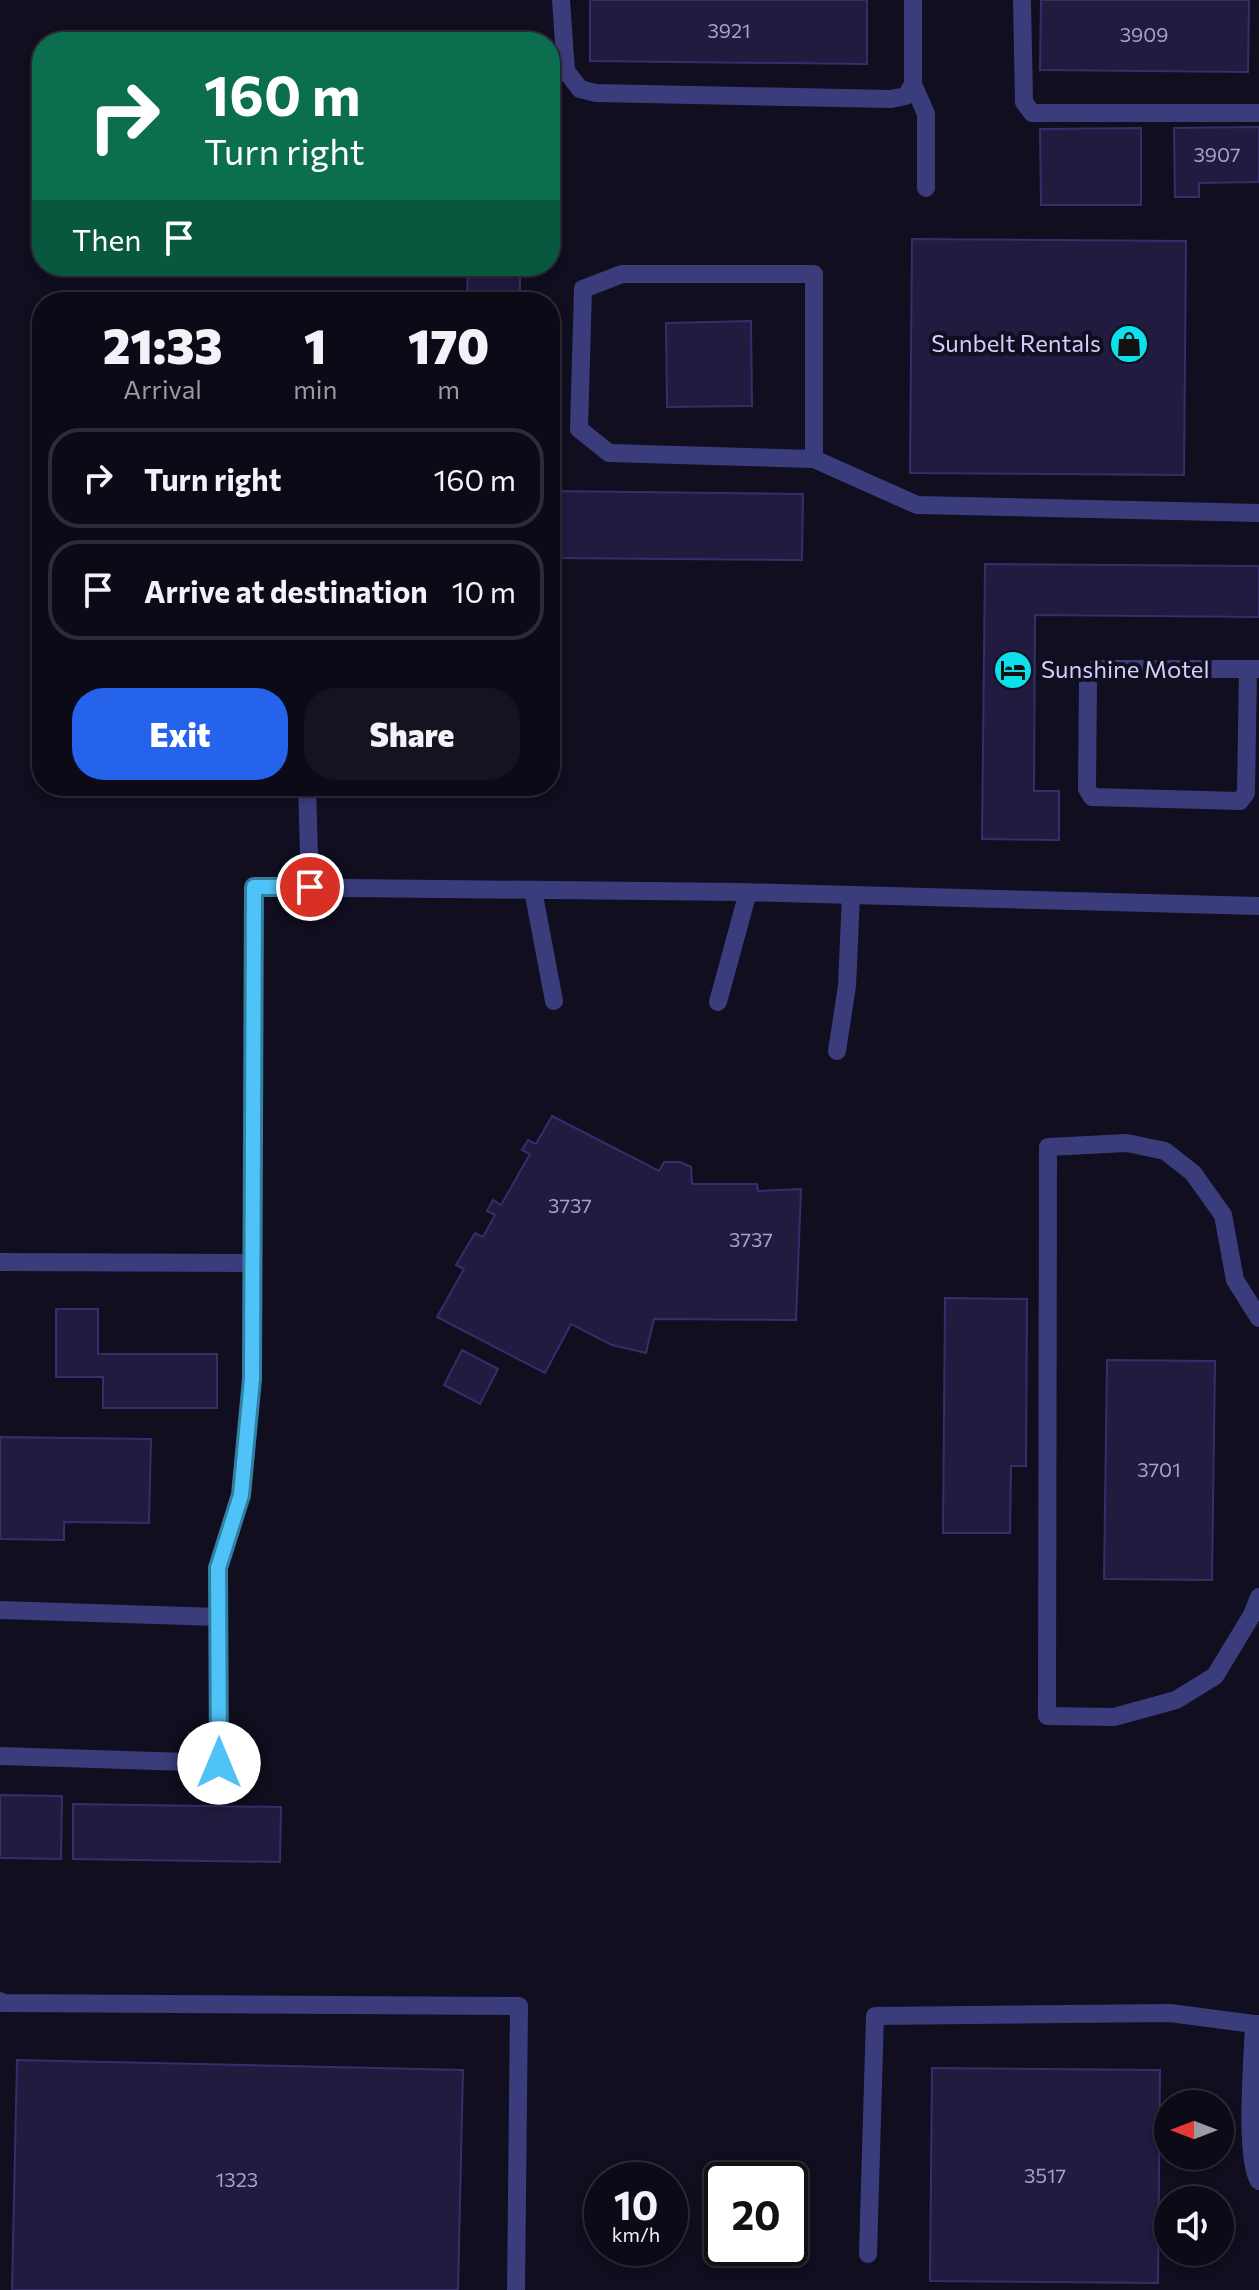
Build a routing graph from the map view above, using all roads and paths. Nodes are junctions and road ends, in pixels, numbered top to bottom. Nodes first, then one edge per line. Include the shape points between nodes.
1 (561, 0) edge
2 (913, 0) edge
3 (1022, 0) edge
4 (913, 84) junction
5 (1259, 113) edge
6 (926, 188) dead end
7 (814, 459) junction
8 (1259, 513) edge
9 (1254, 669) edge
10 (307, 796) edge
11 (310, 887) junction
12 (533, 890) junction
13 (748, 892) junction
14 (851, 895) junction
15 (1259, 906) edge
16 (554, 1001) dead end
17 (718, 1002) dead end
18 (837, 1051) dead end
19 (0, 1262) edge
20 (253, 1263) junction
21 (1259, 1318) edge
22 (1259, 1597) edge
23 (0, 1610) edge
24 (218, 1617) junction
25 (0, 1756) edge
26 (1, 2003) edge
27 (1256, 2024) edge
28 (1259, 2181) edge
29 (868, 2254) dead end
30 (516, 2290) edge

1 - 4 lane via 566,71 580,89 596,93 891,99 906,96
2 - 4 lane
3 - 5 lane via 1024,102 1032,113
4 - 6 lane via 926,114
7 - 7 lane via 609,453 579,429 583,289 622,274 814,274
7 - 8 lane via 917,505
9 - 9 lane via 1095,669 1088,679 1087,789 1092,797 1240,801 1246,793
10 - 11 lane
11 - 12 lane
11 - 20 lane via 254,887
12 - 13 lane
12 - 16 lane
13 - 14 lane
13 - 17 lane
14 - 15 lane
14 - 18 lane via 847,986
19 - 20 lane
20 - 24 lane via 252,1379 241,1495 218,1568
21 - 22 lane via 1235,1280 1223,1215 1193,1173 1165,1151 1127,1143 1048,1147 1047,1716 1114,1717 1176,1700 1215,1676
23 - 24 lane
24 - 25 lane via 219,1763
26 - 30 lane via 519,2006
27 - 28 lane via 1251,2124
27 - 29 lane via 1170,2013 875,2016

